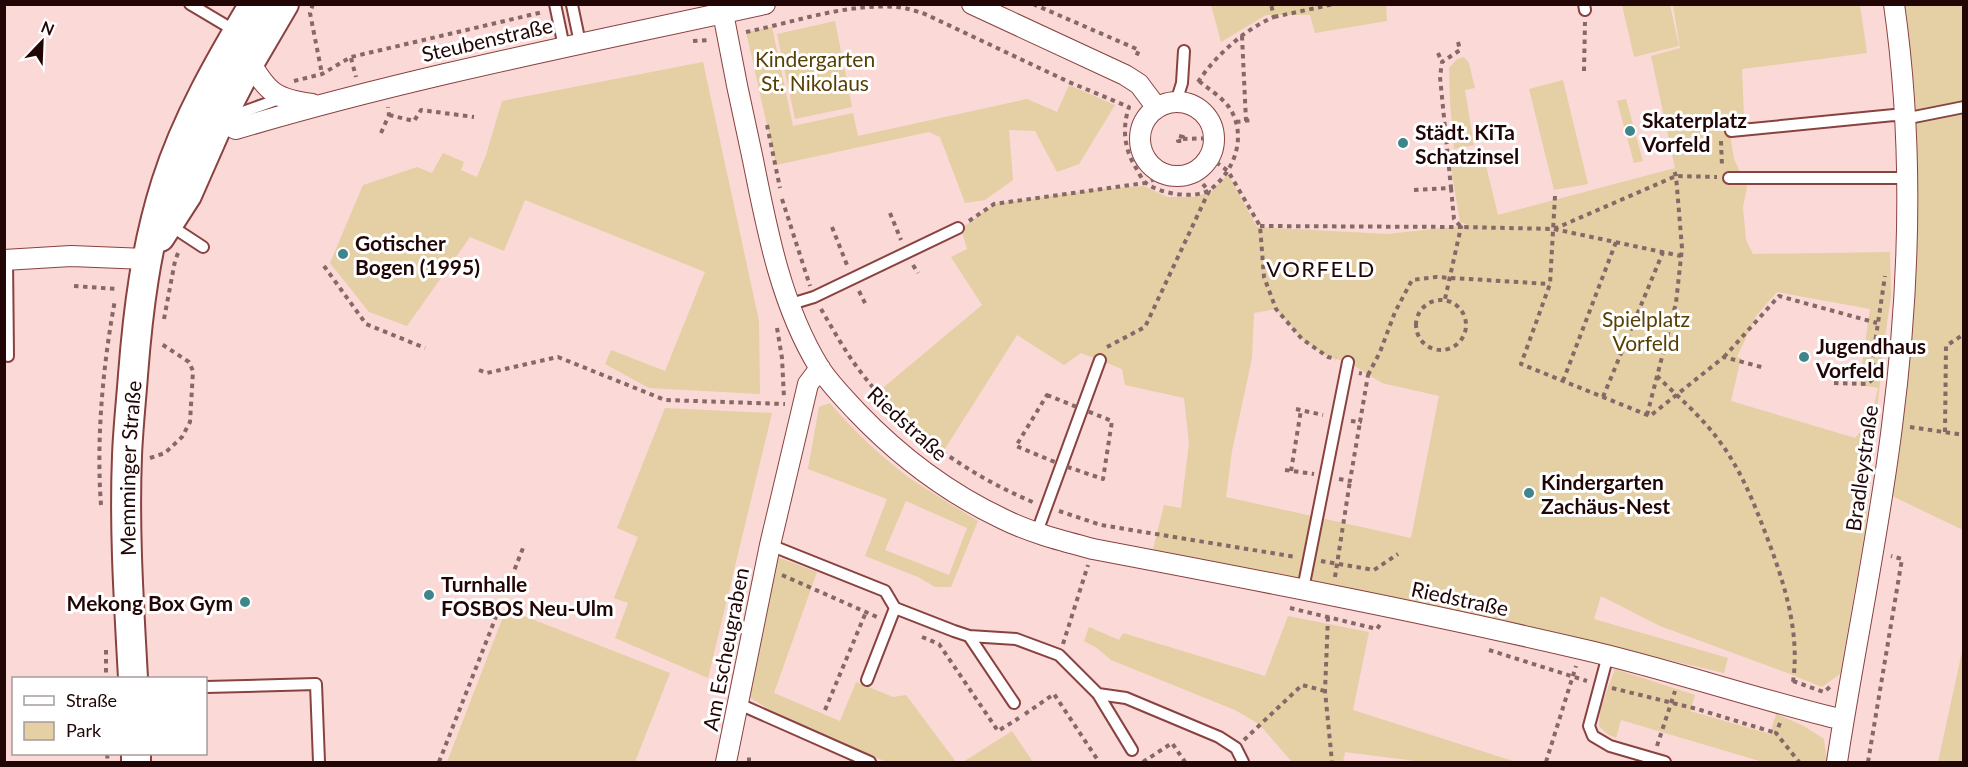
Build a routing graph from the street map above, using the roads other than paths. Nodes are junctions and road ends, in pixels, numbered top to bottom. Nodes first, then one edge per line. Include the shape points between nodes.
1 (190, 4) edge
2 (254, 4) edge
3 (284, 4) edge
4 (972, 4) edge
5 (1894, 4) edge
6 (572, 5) edge
7 (763, 5) edge
8 (555, 7) edge
9 (709, 12) edge
10 (237, 32) junction
11 (572, 45) junction
12 (1184, 51) dead end
13 (250, 62) junction
14 (284, 90) junction
15 (1183, 97) junction
16 (318, 104) junction
17 (1964, 107) edge
18 (1157, 108) junction
19 (208, 115) junction
20 (1905, 116) junction
21 (1731, 131) road end
22 (1729, 177) dead end
23 (1906, 178) junction
24 (958, 228) road end
25 (177, 230) junction
26 (203, 247) dead end
27 (6, 259) edge
28 (146, 259) junction
29 (791, 304) junction
30 (8, 356) dead end
31 (1100, 360) road end
32 (1348, 362) road end
33 (820, 368) junction
34 (1037, 532) junction
35 (770, 545) junction
36 (1303, 589) junction
37 (896, 608) junction
38 (969, 636) junction
39 (1608, 655) junction
40 (133, 677) edge
41 (867, 680) dead end
42 (207, 687) edge
43 (1098, 694) junction
44 (1014, 703) dead end
45 (739, 704) junction
46 (1843, 720) junction
47 (1132, 750) dead end
48 (319, 762) edge
49 (726, 762) edge
50 (870, 762) edge
51 (1243, 762) edge
52 (1665, 762) edge
53 (1837, 762) edge

1 - 10 lane
2 - 10 main road, Memminger Straße
3 - 13 main road, Memminger Straße
4 - 18 street via 1125,75 1139,84
5 - 20 street, Bradleystraße
6 - 11 lane
7 - 9 street, Steubenstraße
8 - 11 lane
9 - 11 street, Steubenstraße
9 - 29 street, Riedstraße via 727,36 763,211
10 - 19 main road, Memminger Straße
11 - 16 street, Steubenstraße
12 - 15 lane
13 - 14 street via 263,84
13 - 19 main road, Memminger Straße
14 - 16 street, Steubenstraße
14 - 19 lane
15 - 18 street
15 - 18 street via 1210,122 1212,148 1193,173 1165,175 1146,160 1139,138 1142,126
16 - 19 street, Steubenstraße via 236,129
17 - 20 lane
19 - 25 main road, Memminger Straße
19 - 28 main road, Memminger Straße via 166,182
20 - 21 lane
20 - 23 street, Bradleystraße
22 - 23 lane
23 - 46 street, Bradleystraße via 1907,271 1892,425
24 - 29 lane via 814,297
25 - 26 lane
25 - 28 main road, Memminger Straße
27 - 28 street
27 - 30 lane
28 - 40 main road, Memminger Straße via 127,457
29 - 33 street, Riedstraße
31 - 34 lane
32 - 36 lane
33 - 34 street, Riedstraße via 869,424 927,475 1004,520
33 - 35 street, Am Escheugraben via 808,384
34 - 36 street, Riedstraße via 1093,549
35 - 37 lane, Am Escheugraben via 885,591
35 - 45 street, Am Escheugraben
36 - 39 street, Riedstraße
37 - 38 lane, Am Escheugraben
37 - 41 lane
38 - 43 lane, Am Escheugraben via 1016,639 1059,655
38 - 44 lane
39 - 46 street, Riedstraße
39 - 52 lane via 1589,726 1593,736 1610,746
42 - 48 lane via 316,684
43 - 47 lane, Am Escheugraben
43 - 51 lane via 1126,698 1219,737 1236,748
45 - 49 street, Am Escheugraben
45 - 50 lane
46 - 53 street, Bradleystraße

